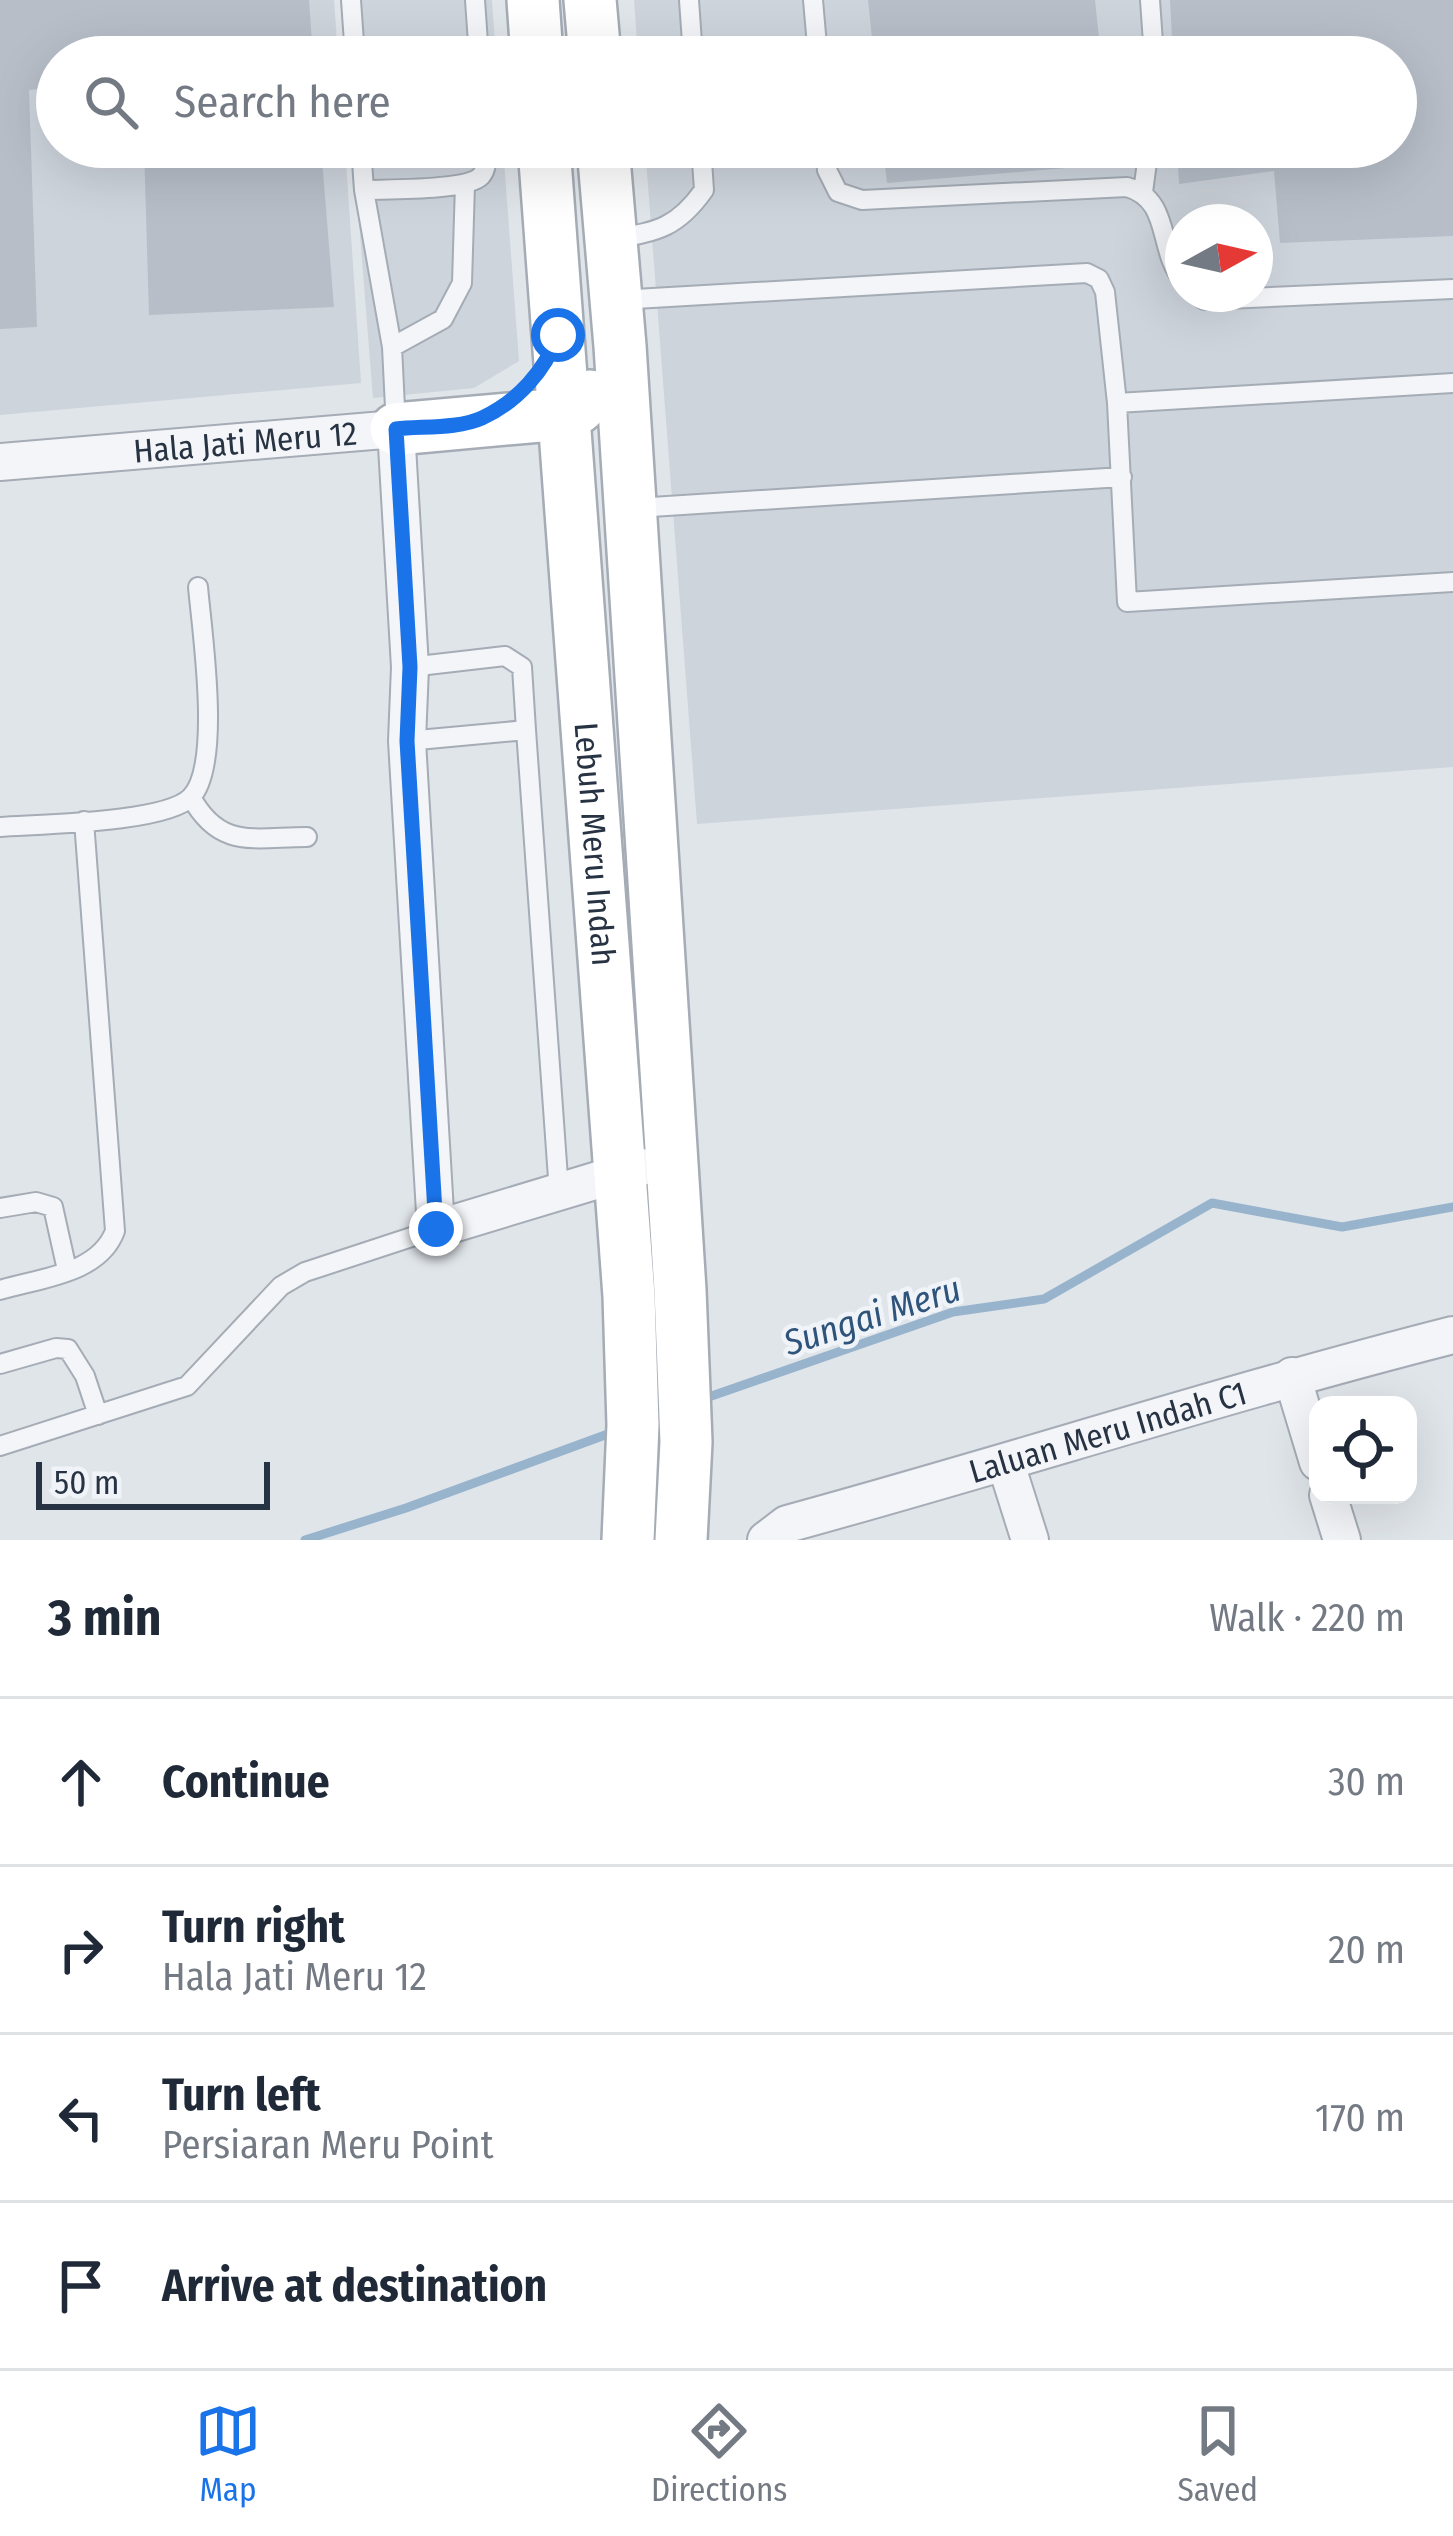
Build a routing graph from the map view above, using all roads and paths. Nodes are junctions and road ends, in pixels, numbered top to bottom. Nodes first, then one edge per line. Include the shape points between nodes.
1 (351, 0) edge
2 (475, 0) edge
3 (533, 0) edge
4 (590, 0) edge
5 (689, 0) edge
6 (813, 0) edge
7 (1150, 0) edge
8 (354, 36) edge
9 (478, 36) edge
10 (536, 36) edge
11 (593, 36) edge
12 (692, 36) edge
13 (816, 36) edge
14 (1153, 36) edge
15 (362, 168) edge
16 (485, 168) edge
17 (546, 168) edge
18 (605, 168) edge
19 (702, 168) edge
20 (827, 168) edge
21 (1146, 168) edge
22 (465, 184) junction
23 (364, 190) junction
24 (1143, 192) junction
25 (1165, 237) edge
26 (614, 275) junction
27 (1453, 290) edge
28 (1273, 297) edge
29 (558, 335) junction
30 (392, 347) junction
31 (1453, 383) edge
32 (1117, 403) junction
33 (563, 415) junction
34 (478, 420) junction
35 (396, 429) junction
36 (0, 462) edge
37 (1122, 477) junction
38 (571, 500) junction
39 (631, 508) junction
40 (1453, 582) edge
41 (199, 586) dead end
42 (638, 628) junction
43 (410, 667) junction
44 (526, 730) junction
45 (407, 741) junction
46 (191, 797) junction
47 (84, 821) junction
48 (0, 827) edge
49 (307, 837) dead end
50 (673, 1157) junction
51 (619, 1173) junction
52 (559, 1192) junction
53 (0, 1208) edge
54 (436, 1229) junction
55 (67, 1270) junction
56 (0, 1290) edge
57 (1453, 1334) edge
58 (0, 1364) edge
59 (1292, 1376) junction
60 (98, 1415) junction
61 (1309, 1432) edge
62 (0, 1445) edge
63 (1006, 1464) junction
64 (1331, 1504) edge
65 (682, 1523) edge
66 (629, 1529) edge
67 (766, 1540) edge
68 (1030, 1540) edge
69 (1342, 1540) edge

1 - 8 lane
2 - 9 lane
3 - 10 main road
4 - 11 main road
5 - 12 lane
6 - 13 lane
7 - 14 lane
15 - 23 lane
16 - 22 lane
17 - 29 main road, Lebuh Meru Indah
18 - 26 main road, Lebuh Meru Indah
19 - 26 lane via 704,190 687,214
20 - 24 lane via 838,192 862,200
21 - 24 lane
22 - 23 lane
22 - 30 lane via 462,283 443,319
23 - 30 lane
24 - 25 lane via 1158,209
26 - 32 lane via 1088,273 1105,292
26 - 33 main road via 596,385
26 - 39 main road, Lebuh Meru Indah
27 - 28 lane
29 - 33 main road, Lebuh Meru Indah
29 - 34 main road via 535,377
30 - 35 lane
31 - 32 lane
32 - 37 lane
33 - 34 main road, Hala Jati Meru 12
33 - 38 main road, Lebuh Meru Indah
33 - 42 main road via 587,424 605,448
34 - 35 main road, Hala Jati Meru 12
34 - 38 main road via 536,453
35 - 36 street, Hala Jati Meru 12
35 - 43 street
37 - 39 lane
37 - 40 lane via 1127,602
38 - 51 main road, Lebuh Meru Indah
39 - 42 main road, Lebuh Meru Indah
41 - 46 lane via 209,730
42 - 50 main road, Lebuh Meru Indah
43 - 44 lane via 516,660
43 - 45 street
44 - 45 lane
44 - 52 lane
45 - 54 street
46 - 47 lane via 163,813
46 - 49 lane via 227,837
47 - 48 lane
47 - 55 lane via 117,1218 104,1253
50 - 51 street
50 - 65 main road, Lebuh Meru Indah via 685,1381
51 - 52 street
51 - 66 main road, Lebuh Meru Indah via 633,1403
52 - 54 street
53 - 55 lane via 53,1207
54 - 60 lane via 305,1272 281,1286 197,1380
55 - 56 lane
57 - 59 street, Laluan Meru Indah C1
58 - 60 lane via 68,1349
59 - 61 street
59 - 63 street, Laluan Meru Indah C1
60 - 62 lane
63 - 67 street, Laluan Meru Indah C1 via 787,1524
63 - 68 street
64 - 69 street

